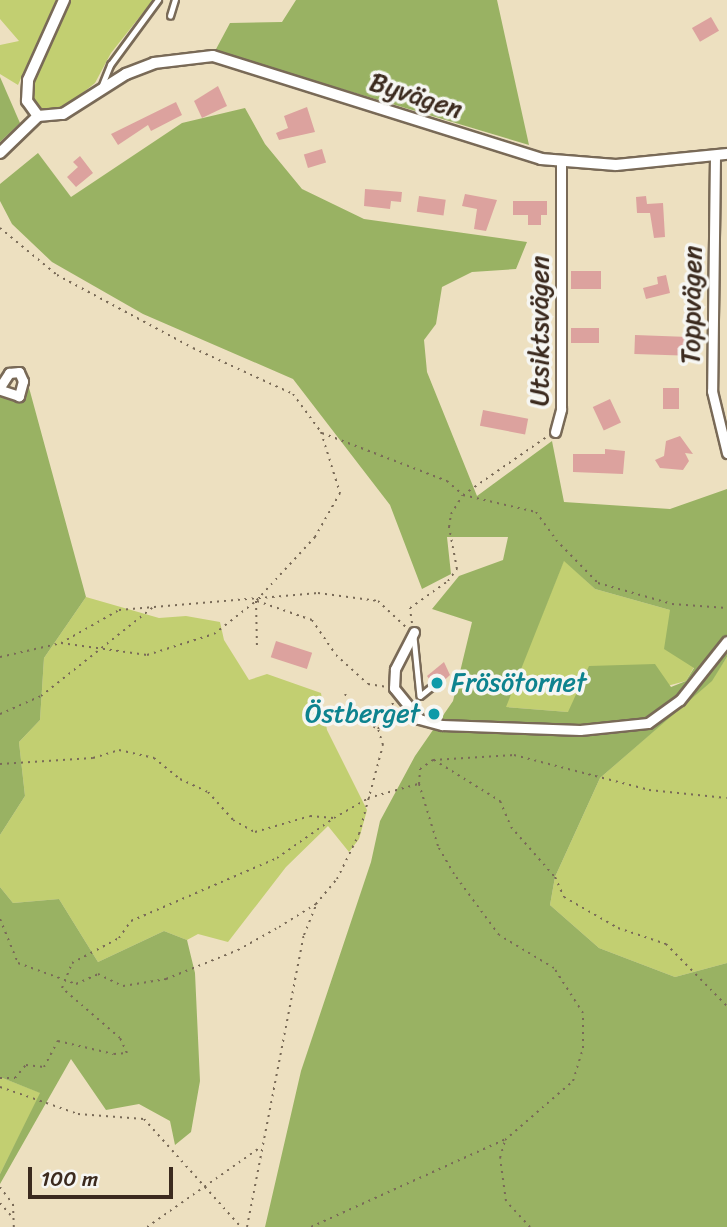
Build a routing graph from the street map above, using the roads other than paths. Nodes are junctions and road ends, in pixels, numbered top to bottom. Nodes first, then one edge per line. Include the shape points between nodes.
1 (64, 0) edge
2 (158, 0) edge
3 (175, 0) edge
4 (170, 16) dead end
5 (100, 89) junction
6 (38, 116) junction
7 (0, 153) edge
8 (721, 155) edge
9 (561, 161) junction
10 (555, 432) road end
11 (727, 453) edge
12 (414, 632) joint
13 (727, 641) edge
14 (430, 688) dead end

1 - 6 street via 28,80 27,101
2 - 5 lane via 110,65
3 - 4 lane
5 - 6 street, Byvägen via 54,118
5 - 9 street, Byvägen via 153,63 223,58 513,153
6 - 7 street
8 - 9 street, Byvägen via 616,165
8 - 11 street, Toppvägen via 712,391
9 - 10 street, Utsiktsvägen via 561,405
12 - 13 street via 395,669 395,693 419,719 442,725 580,730 648,723 680,700
12 - 14 lane via 420,696

